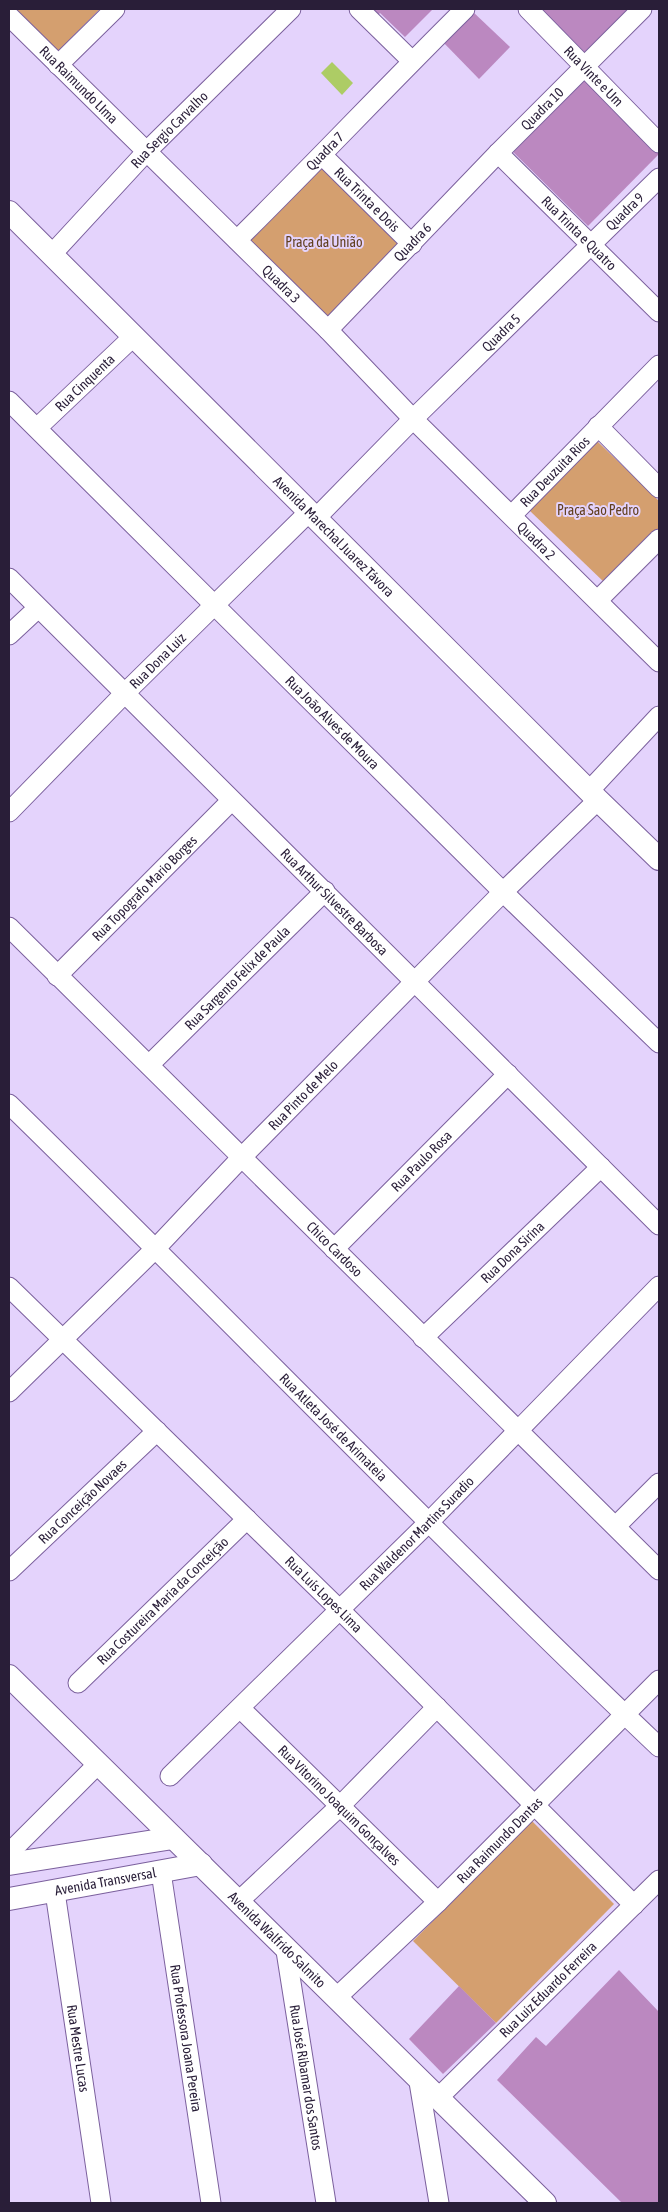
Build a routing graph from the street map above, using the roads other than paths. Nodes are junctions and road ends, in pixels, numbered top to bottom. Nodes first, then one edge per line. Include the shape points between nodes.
1 (115, 9) edge
2 (291, 9) edge
3 (359, 9) edge
4 (465, 9) edge
5 (528, 9) edge
6 (642, 9) edge
7 (9, 16) edge
8 (412, 61) junction
9 (58, 65) junction
10 (584, 66) junction
11 (659, 143) edge
12 (148, 152) junction
13 (498, 153) junction
14 (323, 156) junction
15 (659, 178) edge
16 (9, 212) edge
17 (237, 240) junction
18 (412, 244) junction
19 (590, 244) junction
20 (52, 254) junction
21 (659, 312) edge
22 (328, 330) junction
23 (134, 336) junction
24 (659, 365) edge
25 (9, 401) edge
26 (413, 419) junction
27 (598, 426) junction
28 (37, 428) junction
29 (659, 488) edge
30 (313, 515) junction
31 (512, 515) junction
32 (659, 539) edge
33 (9, 578) edge
34 (598, 600) junction
35 (214, 606) junction
36 (38, 608) junction
37 (9, 635) edge
38 (659, 662) edge
39 (125, 693) junction
40 (659, 716) edge
41 (593, 796) junction
42 (231, 800) junction
43 (9, 812) edge
44 (659, 859) edge
45 (325, 891) junction
46 (503, 892) junction
47 (9, 928) edge
48 (57, 976) junction
49 (415, 982) junction
50 (659, 1043) edge
51 (149, 1066) junction
52 (508, 1074) junction
53 (9, 1104) edge
54 (241, 1158) junction
55 (601, 1167) junction
56 (659, 1225) edge
57 (156, 1248) junction
58 (334, 1249) junction
59 (659, 1286) edge
60 (9, 1287) edge
61 (423, 1338) junction
62 (63, 1339) junction
63 (9, 1392) edge
64 (158, 1431) junction
65 (517, 1431) junction
66 (659, 1483) edge
67 (247, 1520) junction
68 (429, 1522) junction
69 (616, 1526) junction
70 (659, 1570) edge
71 (9, 1571) edge
72 (340, 1610) junction
73 (10, 1680) edge
74 (659, 1680) edge
75 (78, 1683) dead end
76 (437, 1707) junction
77 (240, 1708) junction
78 (625, 1715) junction
79 (659, 1747) edge
80 (98, 1764) junction
81 (170, 1776) dead end
82 (536, 1805) junction
83 (340, 1806) junction
84 (173, 1838) junction
85 (9, 1853) edge
86 (9, 1864) edge
87 (201, 1864) junction
88 (161, 1872) junction
89 (659, 1880) edge
90 (55, 1892) junction
91 (9, 1899) edge
92 (240, 1901) junction
93 (438, 1902) junction
94 (634, 1906) junction
95 (286, 1951) junction
96 (337, 1997) junction
97 (420, 2082) junction
98 (437, 2099) junction
99 (101, 2203) edge
100 (211, 2203) edge
101 (326, 2203) edge
102 (439, 2203) edge
103 (545, 2203) edge

1 - 9 street
2 - 12 street, Rua Sergio Carvalho
3 - 8 street
4 - 8 street
5 - 10 street, Rua Vinte e Um
6 - 10 street, Quadra 10
7 - 9 street, Rua Raimundo LIma
8 - 14 street, Quadra 7
9 - 12 street, Rua Raimundo LIma
10 - 11 street, Rua Vinte e Um
10 - 13 street, Quadra 10
12 - 17 street, Quadra 3
12 - 20 street, Rua Sergio Carvalho
13 - 18 street, Quadra 6
13 - 19 street, Rua Trinta e Quatro
14 - 17 street, Quadra 7
14 - 18 street, Rua Trinta e Dois
15 - 19 street, Quadra 9
16 - 20 street, Avenida Marechal Juarez Távora
17 - 22 street, Quadra 3
18 - 22 street, Quadra 6
19 - 21 street, Rua Trinta e Quatro
19 - 26 street, Quadra 5
20 - 23 street, Avenida Marechal Juarez Távora
22 - 26 street, Quadra 3
23 - 28 street, Rua Cinquenta
23 - 30 street, Avenida Marechal Juarez Távora
24 - 27 street, Rua Deuzuita Rios
25 - 28 street, Rua João Alves de Moura
26 - 30 street, Rua Dona Luiz
26 - 31 street, Quadra 2
27 - 29 street
27 - 31 street, Rua Deuzuita Rios
28 - 35 street, Rua João Alves de Moura
30 - 35 street, Rua Dona Luiz
30 - 41 street, Avenida Marechal Juarez Távora
31 - 34 street, Quadra 2
32 - 34 street
33 - 36 street, Rua Arthur Silvestre Barbosa
34 - 38 street, Quadra 2
35 - 39 street, Rua Dona Luiz
35 - 46 street, Rua João Alves de Moura
36 - 37 street
36 - 39 street, Rua Arthur Silvestre Barbosa
39 - 42 street, Rua Arthur Silvestre Barbosa
39 - 43 street, Rua Dona Luiz
40 - 41 street, Rua Pinto de Melo
41 - 44 street, Avenida Marechal Juarez Távora
41 - 46 street, Rua Pinto de Melo
42 - 45 street, Rua Arthur Silvestre Barbosa
42 - 48 street, Rua Topografo Mario Borges
45 - 49 street, Rua Arthur Silvestre Barbosa
45 - 51 street, Rua Sargento Felix de Paula
46 - 49 street, Rua Pinto de Melo
46 - 50 street, Rua João Alves de Moura
47 - 48 street, Chico Cardoso
48 - 51 street, Chico Cardoso
49 - 52 street, Rua Arthur Silvestre Barbosa
49 - 54 street, Rua Pinto de Melo
51 - 54 street, Chico Cardoso
52 - 55 street, Rua Arthur Silvestre Barbosa
52 - 58 street, Rua Paulo Rosa
53 - 57 street, Rua Atleta José de Arimateia
54 - 57 street, Rua Pinto de Melo
54 - 58 street, Chico Cardoso
55 - 56 street, Rua Arthur Silvestre Barbosa
55 - 61 street, Rua Dona Sirina
57 - 62 street, Rua Pinto de Melo
57 - 68 street, Rua Atleta José de Arimateia
58 - 61 street, Chico Cardoso
59 - 65 street, Rua Waldenor Martins Suradio
60 - 62 street, Rua Luís Lopes Lima
61 - 65 street, Chico Cardoso
62 - 63 street, Rua Pinto de Melo
62 - 64 street, Rua Luís Lopes Lima
64 - 67 street, Rua Luís Lopes Lima
64 - 71 street, Rua Conceição Novaes
65 - 68 street, Rua Waldenor Martins Suradio
65 - 69 street, Chico Cardoso
66 - 69 street
67 - 72 street, Rua Luís Lopes Lima
67 - 75 street, Rua Costureira Maria da Conceição
68 - 72 street, Rua Waldenor Martins Suradio
68 - 78 street, Rua Atleta José de Arimateia
69 - 70 street, Chico Cardoso
72 - 76 street, Rua Luís Lopes Lima
72 - 77 street, Rua Waldenor Martins Suradio
73 - 80 street, Avenida Walfrido Salmito
74 - 78 street, Rua Raimundo Dantas
76 - 82 street, Rua Luís Lopes Lima
76 - 83 street
77 - 81 street, Rua Waldenor Martins Suradio
77 - 83 street, Rua Vitorino Joaquim Gonçalves
78 - 79 street, Rua Atleta José de Arimateia
78 - 82 street, Rua Raimundo Dantas
80 - 84 street, Avenida Walfrido Salmito
80 - 85 street
82 - 93 street, Rua Raimundo Dantas
82 - 94 street, Rua Luís Lopes Lima
83 - 92 street
83 - 93 street, Rua Vitorino Joaquim Gonçalves
84 - 86 street
84 - 87 street, Avenida Walfrido Salmito
87 - 88 street, Avenida Transversal
87 - 92 street, Avenida Walfrido Salmito
88 - 90 street, Avenida Transversal
88 - 100 street, Rua Professora Joana Pereira
89 - 94 street, Rua Luiz Eduardo Ferreira
90 - 91 street, Avenida Transversal
90 - 99 street, Rua Mestre Lucas
92 - 95 street, Avenida Walfrido Salmito
93 - 96 street, Rua Raimundo Dantas
94 - 98 street, Rua Luiz Eduardo Ferreira
95 - 96 street, Avenida Walfrido Salmito
95 - 101 street, Rua José Ribamar dos Santos
96 - 97 street, Avenida Walfrido Salmito
97 - 98 street, Avenida Walfrido Salmito
97 - 102 street
98 - 103 street, Avenida Walfrido Salmito

